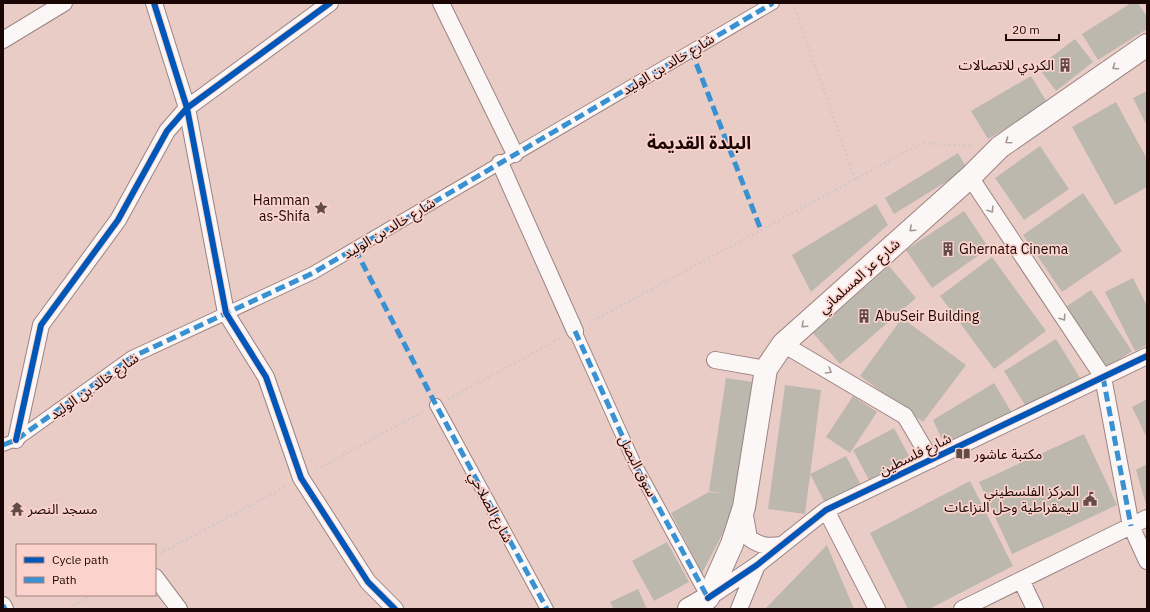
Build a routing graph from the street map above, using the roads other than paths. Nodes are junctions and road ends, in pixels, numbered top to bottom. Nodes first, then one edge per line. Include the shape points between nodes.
1 (64, 3) edge
2 (154, 3) edge
3 (330, 3) edge
4 (441, 3) edge
5 (773, 3) edge
6 (3, 40) edge
7 (1147, 45) edge
8 (187, 108) junction
9 (515, 154) junction
10 (500, 163) junction
11 (970, 177) junction
12 (226, 313) junction
13 (575, 331) joint
14 (783, 344) junction
15 (1147, 356) edge
16 (714, 360) dead end
17 (766, 369) junction
18 (1103, 377) junction
19 (436, 405) dead end
20 (10, 443) edge
21 (931, 460) junction
22 (744, 507) junction
23 (826, 510) junction
24 (1147, 518) edge
25 (1131, 526) junction
26 (782, 545) junction
27 (1147, 561) edge
28 (757, 565) junction
29 (156, 578) edge
30 (1021, 580) junction
31 (708, 598) junction
32 (3, 605) edge
33 (5, 609) edge
34 (179, 609) edge
35 (395, 609) edge
36 (547, 609) edge
37 (689, 609) edge
38 (739, 609) edge
39 (877, 609) edge
40 (962, 609) edge
41 (1035, 609) edge

1 - 6 street
2 - 8 street
3 - 8 street
4 - 9 street
5 - 9 street, شارع خالد بن الوليد
7 -> 11 main road, شارع عز المسلماني via 1000,147
8 - 12 street
8 - 20 street via 167,131 118,220 42,325
9 - 10 street, شارع خالد بن الوليد
10 - 12 street, شارع خالد بن الوليد via 313,273
10 - 13 street
11 -> 14 main road, شارع عز المسلماني
11 -> 18 street
12 - 20 street, شارع خالد بن الوليد via 132,357
12 - 35 street via 266,377 300,478 368,582
13 - 31 street, سوق البصل via 634,462
14 - 17 main road, شارع عز المسلماني
14 -> 21 street via 905,416
15 - 18 street, شارع فلسطين
16 - 17 street
17 - 22 main road, شارع عز المسلماني
18 - 21 street, شارع فلسطين
18 - 25 street
19 - 36 street, شارع الصلاحي
21 - 23 street, شارع فلسطين
22 - 26 street via 749,538 770,547
22 - 31 main road, شارع عز المسلماني via 732,544
23 - 26 street, شارع فلسطين
23 - 39 street
24 - 25 street
25 - 27 street
25 - 30 street
26 - 28 street, شارع فلسطين
28 - 31 street, شارع فلسطين
28 - 38 street
29 - 34 street
30 - 40 street
30 - 41 street
31 - 37 main road
32 - 33 street

